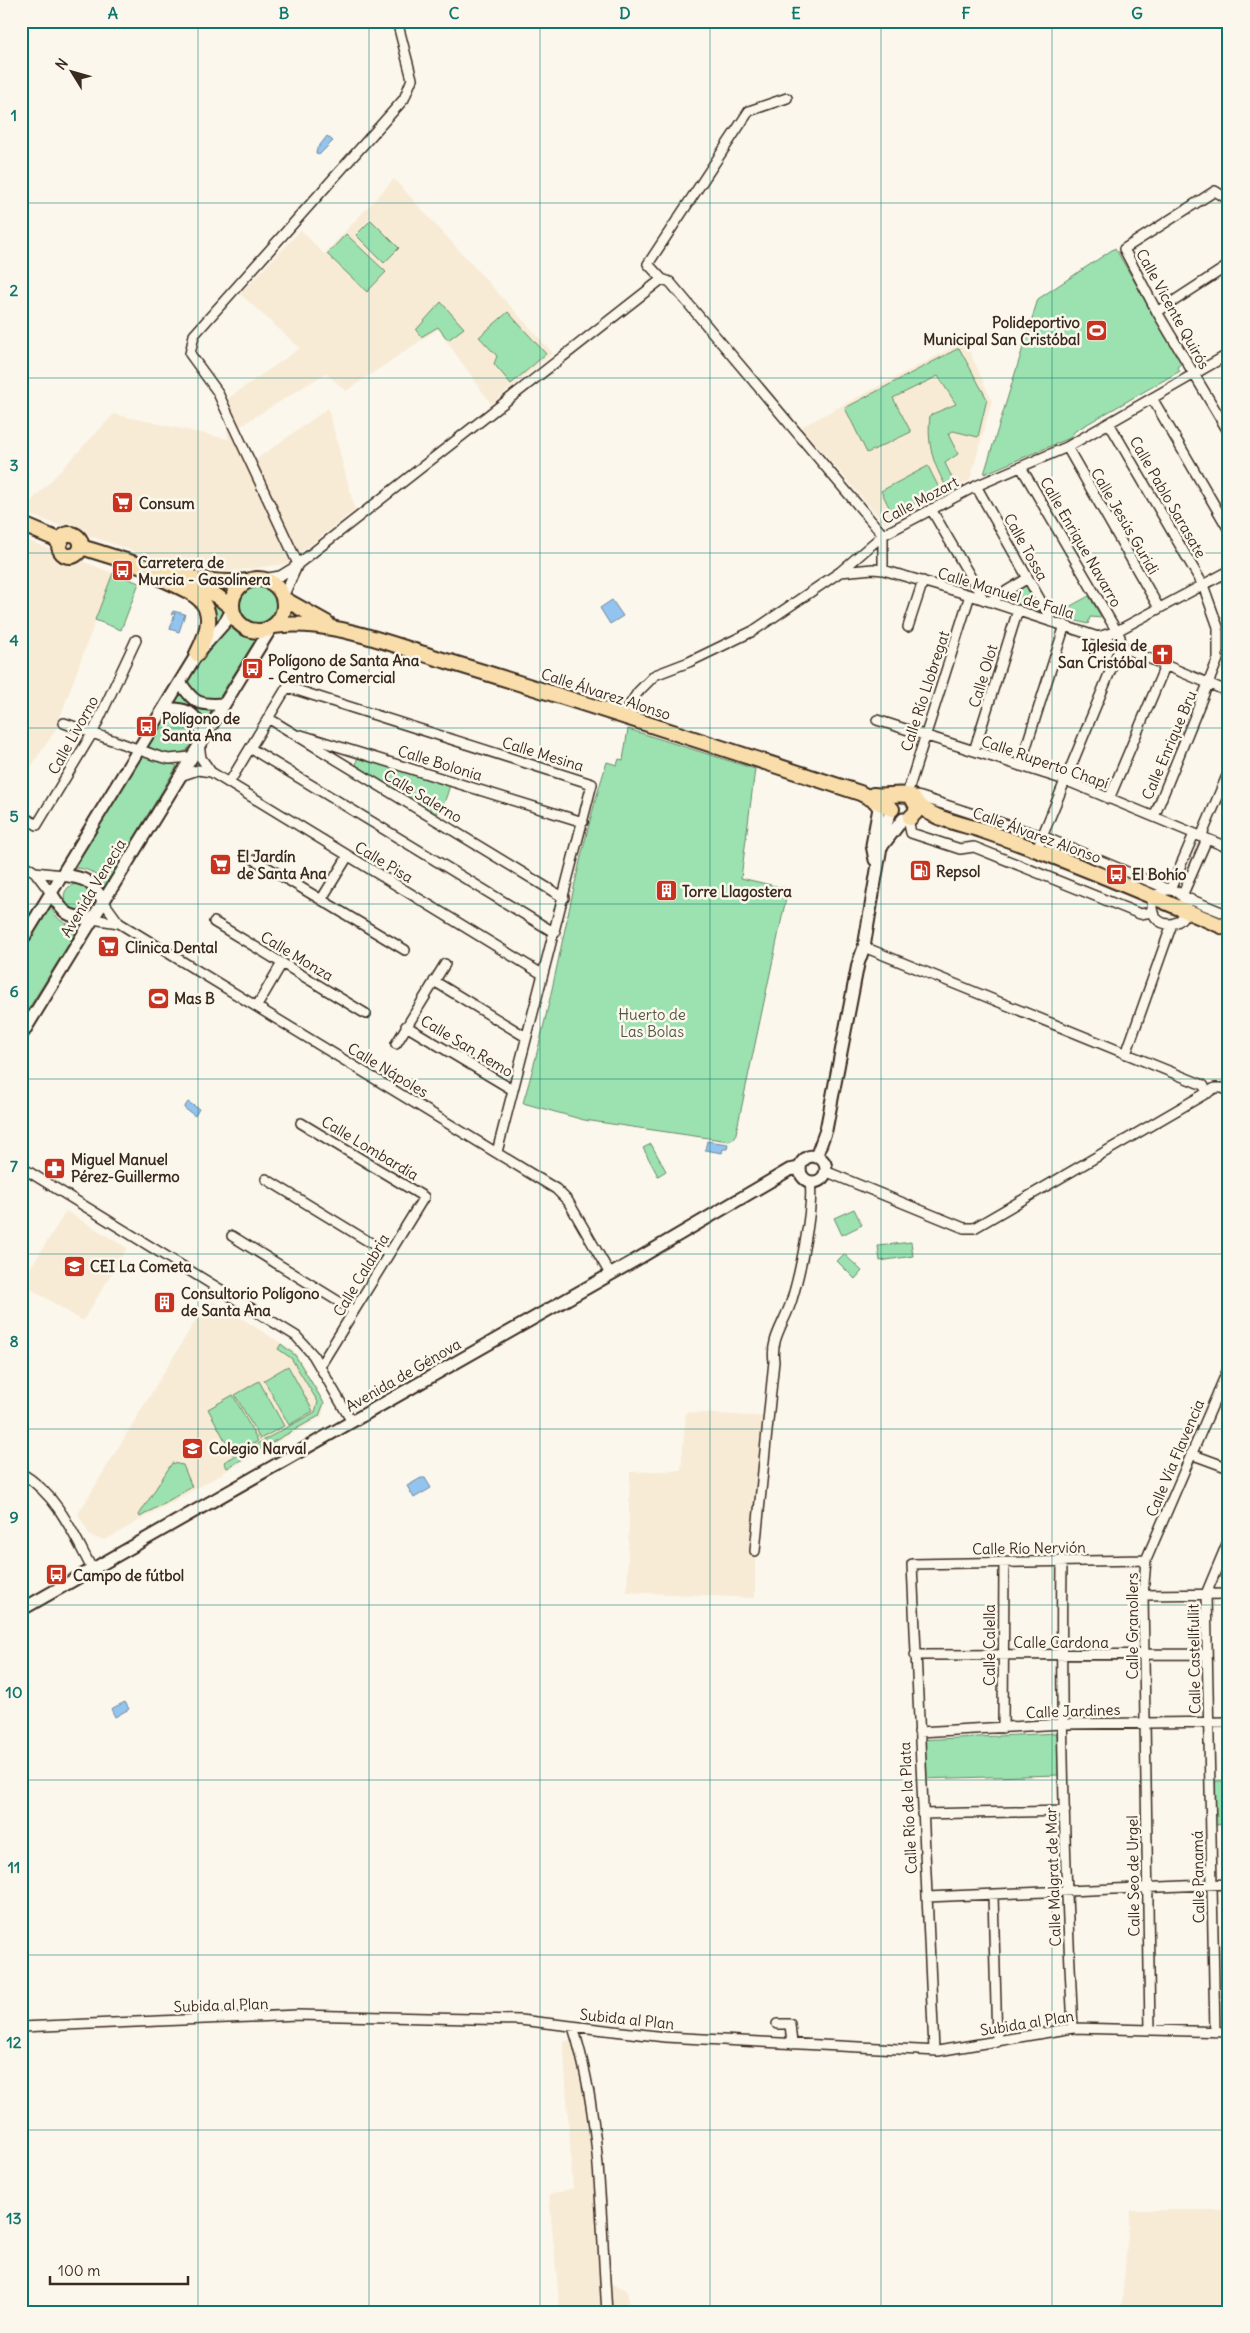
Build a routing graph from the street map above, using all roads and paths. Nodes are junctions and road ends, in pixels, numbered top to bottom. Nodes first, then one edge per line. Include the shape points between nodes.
1 (397, 21) edge
2 (787, 98) dead end
3 (1229, 200) edge
4 (1229, 265) edge
5 (662, 279) junction
6 (1156, 312) junction
7 (1229, 354) edge
8 (1194, 374) junction
9 (1152, 398) junction
10 (1109, 423) junction
11 (1229, 433) edge
12 (1067, 447) junction
13 (1021, 467) junction
14 (976, 486) junction
15 (931, 509) junction
16 (21, 524) edge
17 (1229, 530) edge
18 (883, 536) junction
19 (120, 559) junction
20 (298, 564) junction
21 (883, 570) junction
22 (1229, 571) edge
23 (840, 572) junction
24 (1028, 578) junction
25 (263, 579) junction
26 (248, 581) junction
27 (922, 581) junction
28 (1203, 585) junction
29 (970, 595) junction
30 (283, 598) junction
31 (987, 600) junction
32 (1159, 608) junction
33 (232, 609) junction
34 (1018, 610) junction
35 (1052, 621) junction
36 (1066, 625) junction
37 (272, 627) junction
38 (908, 627) dead end
39 (341, 630) junction
40 (1117, 632) junction
41 (1098, 637) junction
42 (136, 640) dead end
43 (1121, 645) junction
44 (197, 654) junction
45 (1166, 664) junction
46 (180, 682) junction
47 (1209, 684) junction
48 (1229, 692) edge
49 (223, 704) junction
50 (164, 708) junction
51 (622, 717) junction
52 (268, 718) junction
53 (877, 720) dead end
54 (64, 723) dead end
55 (289, 731) junction
56 (93, 732) junction
57 (926, 736) junction
58 (201, 739) junction
59 (250, 748) junction
60 (139, 749) junction
61 (974, 751) junction
62 (191, 757) junction
63 (1020, 766) junction
64 (1229, 770) edge
65 (211, 772) junction
66 (178, 777) junction
67 (1065, 780) junction
68 (229, 783) junction
69 (864, 794) junction
70 (905, 794) junction
71 (1109, 799) junction
72 (892, 809) junction
73 (21, 815) edge
74 (1154, 817) junction
75 (907, 818) junction
76 (944, 818) junction
77 (583, 822) junction
78 (1201, 837) junction
79 (1039, 842) junction
80 (1229, 848) edge
81 (348, 856) junction
82 (255, 860) dead end
83 (21, 863) edge
84 (876, 870) junction
85 (35, 872) junction
86 (62, 875) junction
87 (1170, 890) junction
88 (51, 893) junction
89 (1182, 896) junction
90 (564, 898) junction
91 (321, 900) junction
92 (103, 901) junction
93 (1154, 905) junction
94 (1186, 911) junction
95 (1229, 915) edge
96 (92, 919) junction
97 (214, 922) dead end
98 (119, 923) junction
99 (1172, 924) junction
100 (1229, 929) edge
101 (555, 933) junction
102 (21, 942) edge
103 (864, 947) junction
104 (405, 950) dead end
105 (282, 963) junction
106 (445, 964) dead end
107 (542, 974) junction
108 (434, 981) junction
109 (256, 1006) junction
110 (366, 1014) dead end
111 (406, 1026) junction
112 (21, 1036) edge
113 (526, 1037) junction
114 (396, 1044) dead end
115 (1126, 1054) junction
116 (512, 1090) junction
117 (1208, 1093) junction
118 (1229, 1093) edge
119 (300, 1123) dead end
120 (497, 1152) junction
121 (816, 1157) junction
122 (21, 1168) edge
123 (800, 1168) junction
124 (825, 1171) junction
125 (266, 1179) dead end
126 (810, 1182) junction
127 (424, 1197) joint
128 (232, 1236) dead end
129 (390, 1254) junction
130 (610, 1274) junction
131 (354, 1311) junction
132 (320, 1366) junction
133 (1229, 1366) edge
134 (1218, 1392) junction
135 (1229, 1395) edge
136 (352, 1422) junction
137 (1191, 1454) junction
138 (1229, 1468) edge
139 (21, 1472) edge
140 (1229, 1539) edge
141 (755, 1551) dead end
142 (1062, 1560) junction
143 (1146, 1560) junction
144 (1004, 1562) junction
145 (912, 1564) joint
146 (92, 1569) junction
147 (1206, 1594) junction
148 (1229, 1594) edge
149 (1143, 1595) junction
150 (21, 1610) edge
151 (1144, 1654) junction
152 (1207, 1654) junction
153 (916, 1655) junction
154 (1002, 1656) junction
155 (1061, 1656) junction
156 (1145, 1722) junction
157 (1229, 1722) edge
158 (1208, 1723) junction
159 (1062, 1724) junction
160 (1003, 1728) junction
161 (919, 1732) junction
162 (1064, 1811) junction
163 (922, 1814) junction
164 (1212, 1884) junction
165 (1229, 1884) edge
166 (1146, 1888) junction
167 (1066, 1892) junction
168 (993, 1895) junction
169 (926, 1897) junction
170 (777, 2024) dead end
171 (574, 2026) junction
172 (21, 2027) edge
173 (1073, 2028) junction
174 (1150, 2030) junction
175 (1214, 2032) junction
176 (1229, 2032) edge
177 (997, 2042) junction
178 (792, 2044) junction
179 (934, 2050) junction
180 (607, 2312) edge

1 - 20 street via 412,79 404,99 194,336 190,354 217,392
2 - 5 street via 749,111 648,264
3 - 6 street, Calle Vicente Quirós via 1215,191 1124,249
4 - 6 street
5 - 18 street via 670,282 689,304
5 - 20 street
6 - 8 street, Calle Vicente Quirós
7 - 8 street, Calle Mozart
8 - 9 street, Calle Mozart
8 - 11 street, Calle Vicente Quirós
9 - 10 street, Calle Mozart
9 - 17 street
10 - 12 street, Calle Mozart
10 - 28 street, Calle Pablo Sarasate
12 - 13 street, Calle Mozart
12 - 32 street, Calle Jesús Guridi
13 - 14 street, Calle Mozart
13 - 40 street, Calle Enrique Navarro
14 - 15 street, Calle Mozart
14 - 24 street, Calle Tossa
15 - 18 street, Calle Mozart
15 - 31 street
16 - 19 main road via 61,540 67,535 74,535 80,540 81,547
18 - 21 street
18 - 23 street, Calle Mozart
19 - 26 main road via 201,580
19 - 33 main road via 199,586
19 - 44 main road via 192,592 203,602 208,626
20 - 25 street via 280,576
20 - 30 street
21 - 23 street, Calle Manuel de Falla
21 - 27 street, Calle Manuel de Falla
22 - 28 street
23 - 51 street, Calle Mozart via 753,631 655,675 638,692
24 - 31 street
24 - 35 street, Calle Tossa
25 - 26 main road
25 - 30 main road via 276,586
26 - 33 main road via 234,594
27 - 29 street, Calle Manuel de Falla
27 - 38 street
28 - 32 street
28 - 47 street, Calle Pablo Sarasate via 1218,627 1218,659
29 - 31 street, Calle Manuel de Falla
29 - 57 street, Calle Río Llobregat
30 - 37 main road via 283,612
30 - 39 main road, Calle Álvarez Alonso via 312,617
31 - 34 street, Calle Manuel de Falla
32 - 40 street
33 - 37 main road via 237,621 249,630
33 - 44 street via 226,621
34 - 35 street, Calle Manuel de Falla
34 - 61 street, Calle Olot
35 - 36 street, Calle Manuel de Falla
36 - 41 street, Calle Manuel de Falla
36 - 63 street
37 - 39 main road, Calle Álvarez Alonso via 298,624
37 - 49 street, Avenida Venecia
39 - 51 main road, Calle Álvarez Alonso
40 - 41 street
40 - 43 street, Calle Enrique Navarro
41 - 43 street, Calle Manuel de Falla
42 - 56 street, Calle Livorno
43 - 45 street, Calle Manuel de Falla
43 - 67 street
44 - 46 street
45 - 47 street, Calle Manuel de Falla
45 - 71 street
46 - 49 street via 191,698 204,705
46 - 50 street
47 - 48 street, Calle Manuel de Falla
47 - 74 street, Calle Enrique Bru
49 - 58 street, Avenida Venecia
50 - 58 street via 185,710 197,718
50 - 60 street
51 - 69 main road, Calle Álvarez Alonso
52 - 55 street, Calle Salerno
52 - 59 street, Calle Mesina
52 - 77 street, Calle Mesina via 287,687 592,784
53 - 57 street, Calle Ruperto Chapí
54 - 56 street
55 - 77 street, Calle Bolonia
55 - 90 street, Calle Salerno
56 - 60 street
56 - 73 street, Calle Livorno via 37,825
57 - 61 street, Calle Ruperto Chapí
57 - 70 street, Calle Río Llobregat
58 - 62 street, Avenida Venecia
58 - 65 street via 201,758
59 - 68 street, Calle Mesina
59 - 101 street, Calle Pisa
60 - 62 street via 169,759
60 - 86 street
61 - 63 street, Calle Ruperto Chapí
62 - 66 street, Avenida Venecia
63 - 67 street, Calle Ruperto Chapí
64 - 78 street
65 - 66 street via 191,771
65 - 68 street, Calle Pisa
66 - 92 street, Avenida Venecia
67 - 71 street, Calle Ruperto Chapí
67 - 79 street
68 - 81 street, Calle Pisa
69 - 70 main road, Calle Álvarez Alonso
69 - 72 main road, Calle Álvarez Alonso
69 - 84 street via 879,808 872,846
70 - 72 main road via 894,800
70 - 75 main road via 917,809
70 - 76 main road, Calle Álvarez Alonso
70 - 79 street, Calle Álvarez Alonso via 921,797
71 - 74 street, Calle Ruperto Chapí
72 - 75 main road via 897,816
72 - 84 street via 884,828
74 - 78 street, Calle Ruperto Chapí
75 - 76 main road, Calle Álvarez Alonso via 922,815
75 - 84 street via 883,846
75 - 93 street, Calle Álvarez Alonso via 911,833 960,849 974,848 1140,914
76 - 79 main road, Calle Álvarez Alonso
77 - 90 street, Calle Mesina
78 - 80 street, Calle Ruperto Chapí
78 - 87 street
78 - 89 street
79 - 87 street, Calle Álvarez Alonso
79 - 93 main road, Calle Álvarez Alonso
81 - 91 street
81 - 107 street, Calle Pisa
82 - 91 street
83 - 85 street
84 - 103 street
85 - 86 street
85 - 88 street
86 - 88 street
86 - 92 street via 81,877 93,884
87 - 89 street, Calle Álvarez Alonso
87 - 93 street via 1161,892
88 - 96 street via 67,914
88 - 102 street
89 - 94 street
89 - 95 street
90 - 101 street, Calle Mesina
91 - 104 street
92 - 96 street, Avenida Venecia
92 - 98 street, Calle Nápoles
93 - 94 main road, Calle Álvarez Alonso
93 - 99 street via 1160,922
94 - 99 street via 1182,919
94 - 100 main road, Calle Álvarez Alonso
96 - 98 street, Calle Nápoles
96 - 112 street, Avenida Venecia
97 - 105 street, Calle Monza
98 - 109 street, Calle Nápoles
99 - 115 street
101 - 107 street, Calle Mesina
103 - 115 street
103 - 121 street via 826,1130
105 - 109 street
105 - 110 street, Calle Monza
106 - 108 street, Calle San Remo
107 - 113 street, Calle Mesina
108 - 111 street, Calle San Remo
108 - 113 street
109 - 120 street, Calle Nápoles
111 - 114 street, Calle San Remo
111 - 116 street, Calle San Remo
113 - 116 street, Calle Mesina
115 - 117 street via 1203,1085
116 - 120 street, Calle Mesina
117 - 118 street via 1221,1087
117 - 124 street via 974,1228 964,1228
119 - 127 street, Calle Lombardía
120 - 130 street, Calle Nápoles via 564,1196
121 - 123 street via 805,1159
121 - 124 street via 823,1162
122 - 132 street via 290,1332 303,1342
123 - 126 street
123 - 130 street, Avenida de Génova via 785,1172
124 - 126 street via 820,1180
125 - 129 street
126 - 141 street via 811,1205 793,1298 772,1348 774,1361
127 - 129 street, Calle Calabria
128 - 131 street
129 - 131 street, Calle Calabria
130 - 136 street, Avenida de Génova
131 - 132 street, Calle Calabria
132 - 136 street
133 - 134 street, Calle Vía Flavencia
134 - 135 street
134 - 137 street, Calle Vía Flavencia
136 - 146 street, Avenida de Génova
137 - 138 street
137 - 143 street, Calle Vía Flavencia
139 - 146 street via 51,1497
140 - 147 street, Calle Castellfullit
142 - 143 street, Calle Río Nervión
142 - 144 street, Calle Río Nervión
142 - 155 street, Calle Malgrat de Mar
143 - 149 street, Calle Granollers
144 - 145 street, Calle Río Nervión
144 - 154 street, Calle Calella
145 - 153 street, Calle Río de la Plata
146 - 150 street, Avenida de Génova
147 - 148 street
147 - 149 street
147 - 152 street, Calle Castellfullit
149 - 151 street, Calle Granollers
151 - 152 street, Calle Cardona
151 - 155 street, Calle Cardona
151 - 156 street, Calle Granollers
152 - 158 street, Calle Castellfullit
153 - 154 street, Calle Cardona
153 - 161 street, Calle Río de la Plata
154 - 155 street, Calle Cardona
154 - 160 street, Calle Calella
155 - 159 street, Calle Malgrat de Mar
156 - 158 street, Calle Jardines
156 - 159 street, Calle Jardines
156 - 166 street, Calle Seo de Urgel
157 - 158 street, Calle Jardines
158 - 164 street, Calle Panamá
159 - 160 street, Calle Jardines
159 - 162 street, Calle Malgrat de Mar
160 - 161 street, Calle Jardines
161 - 163 street, Calle Río de la Plata
162 - 163 street
162 - 167 street, Calle Malgrat de Mar
163 - 169 street, Calle Río de la Plata
164 - 165 street
164 - 166 street
164 - 175 street, Calle Panamá
166 - 167 street
166 - 174 street, Calle Seo de Urgel
167 - 168 street
167 - 173 street, Calle Malgrat de Mar
168 - 169 street
168 - 177 street
169 - 179 street, Calle Río de la Plata
170 - 178 street via 790,2024
171 - 172 street, Subida al Plan via 520,2020 297,2015
171 - 178 street, Subida al Plan via 665,2038
171 - 180 street via 594,2114
173 - 174 street, Subida al Plan
173 - 177 street, Subida al Plan
174 - 175 street, Subida al Plan
175 - 176 street, Subida al Plan
177 - 179 street, Subida al Plan
178 - 179 street, Subida al Plan

